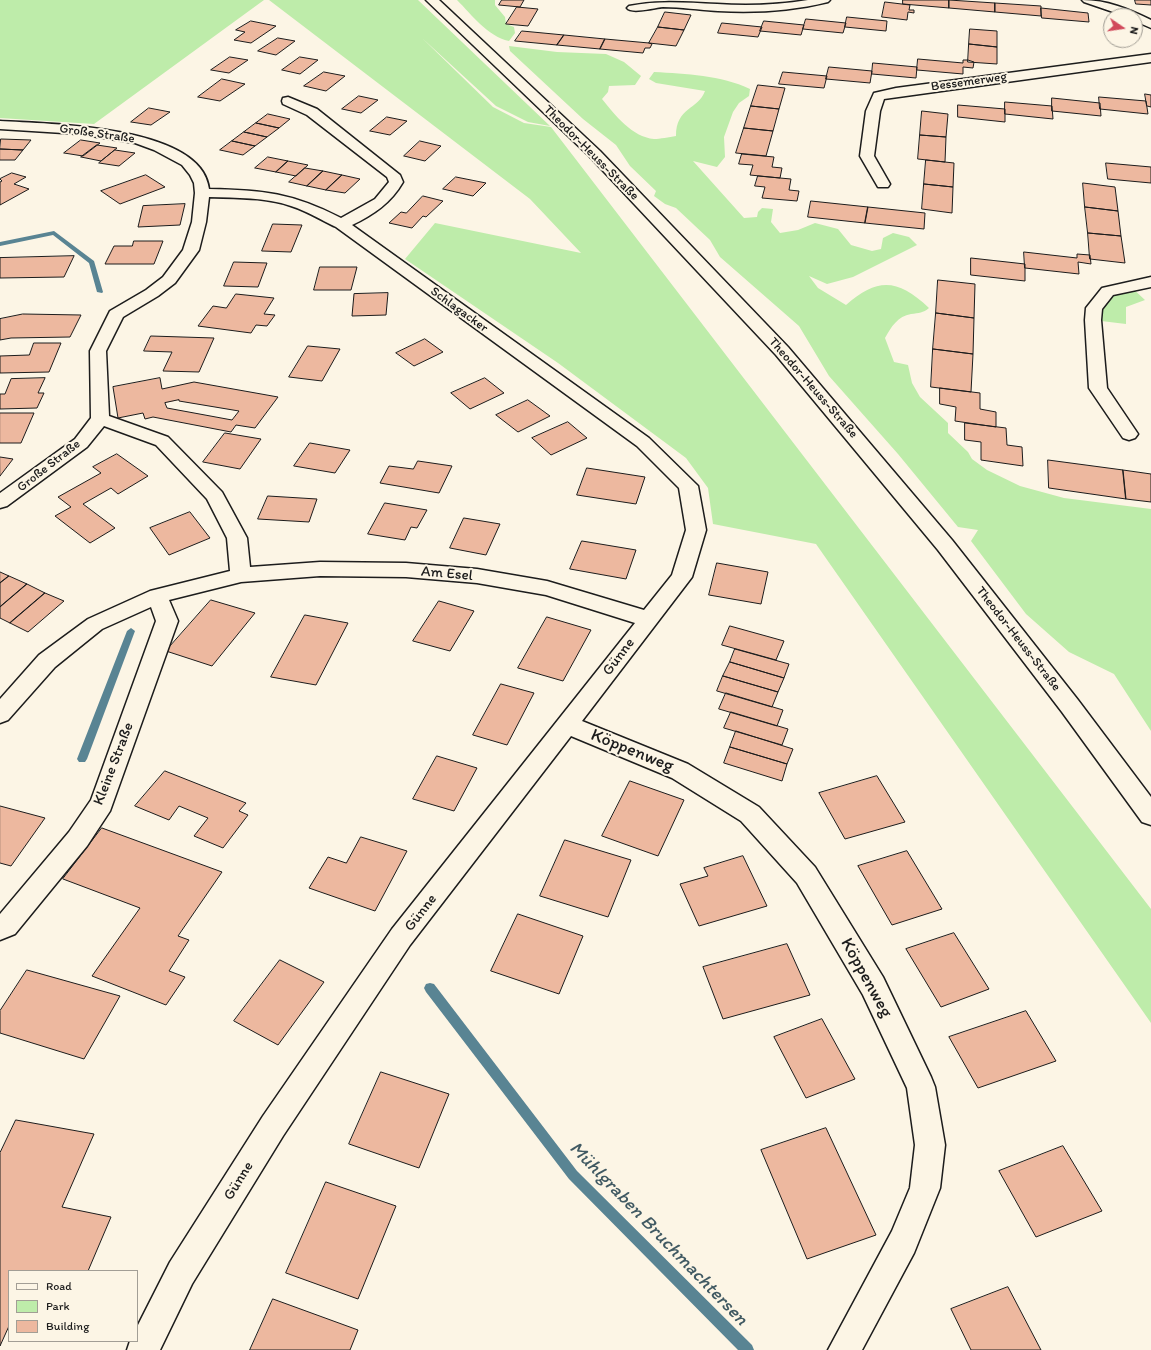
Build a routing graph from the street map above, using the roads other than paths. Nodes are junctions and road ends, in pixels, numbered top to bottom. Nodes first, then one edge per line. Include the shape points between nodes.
1 (432, 0) edge
2 (824, 0) edge
3 (1088, 0) edge
4 (633, 8) dead end
5 (1151, 24) edge
6 (1151, 58) edge
7 (288, 101) dead end
8 (0, 125) edge
9 (883, 184) dead end
10 (202, 193) junction
11 (341, 224) junction
12 (1151, 282) edge
13 (100, 419) junction
14 (1129, 434) dead end
15 (688, 486) joint
16 (0, 502) edge
17 (240, 575) junction
18 (157, 596) junction
19 (648, 619) junction
20 (0, 714) edge
21 (568, 725) junction
22 (1151, 815) edge
23 (0, 929) edge
24 (144, 1350) edge
25 (844, 1350) edge

1 - 22 street, Theodor-Heuss-Straße via 595,154 782,351 945,545
2 - 4 street via 798,6 761,8 717,8 659,3
3 - 5 street via 1128,13
6 - 9 street, Bessemerweg via 879,96 873,111 867,156
7 - 11 street via 312,112 393,175 396,182 392,189 360,216
8 - 10 street, Große Straße via 79,130 138,139 159,146 187,162 197,174
10 - 11 street, Schlagacker via 268,196 291,201
10 - 13 street, Große Straße via 199,222 191,250 169,280 116,314 98,351
11 - 15 street, Schlagacker via 644,442
12 - 14 street via 1108,291 1094,308 1098,388
13 - 16 street, Große Straße via 81,443
13 - 17 street via 162,441 215,496 237,538
15 - 19 street, Günne via 696,530 682,577
17 - 18 street
17 - 19 street, Am Esel via 320,569 406,570 478,576 547,588
18 - 20 street via 95,624 47,661
18 - 23 street, Kleine Straße via 167,621 102,804 78,840 6,926
19 - 21 street, Günne
21 - 24 street, Günne via 401,937 291,1100 181,1274
21 - 25 street, Köppenweg via 680,771 750,814 806,875 873,986 921,1087 930,1145 925,1188 903,1242

